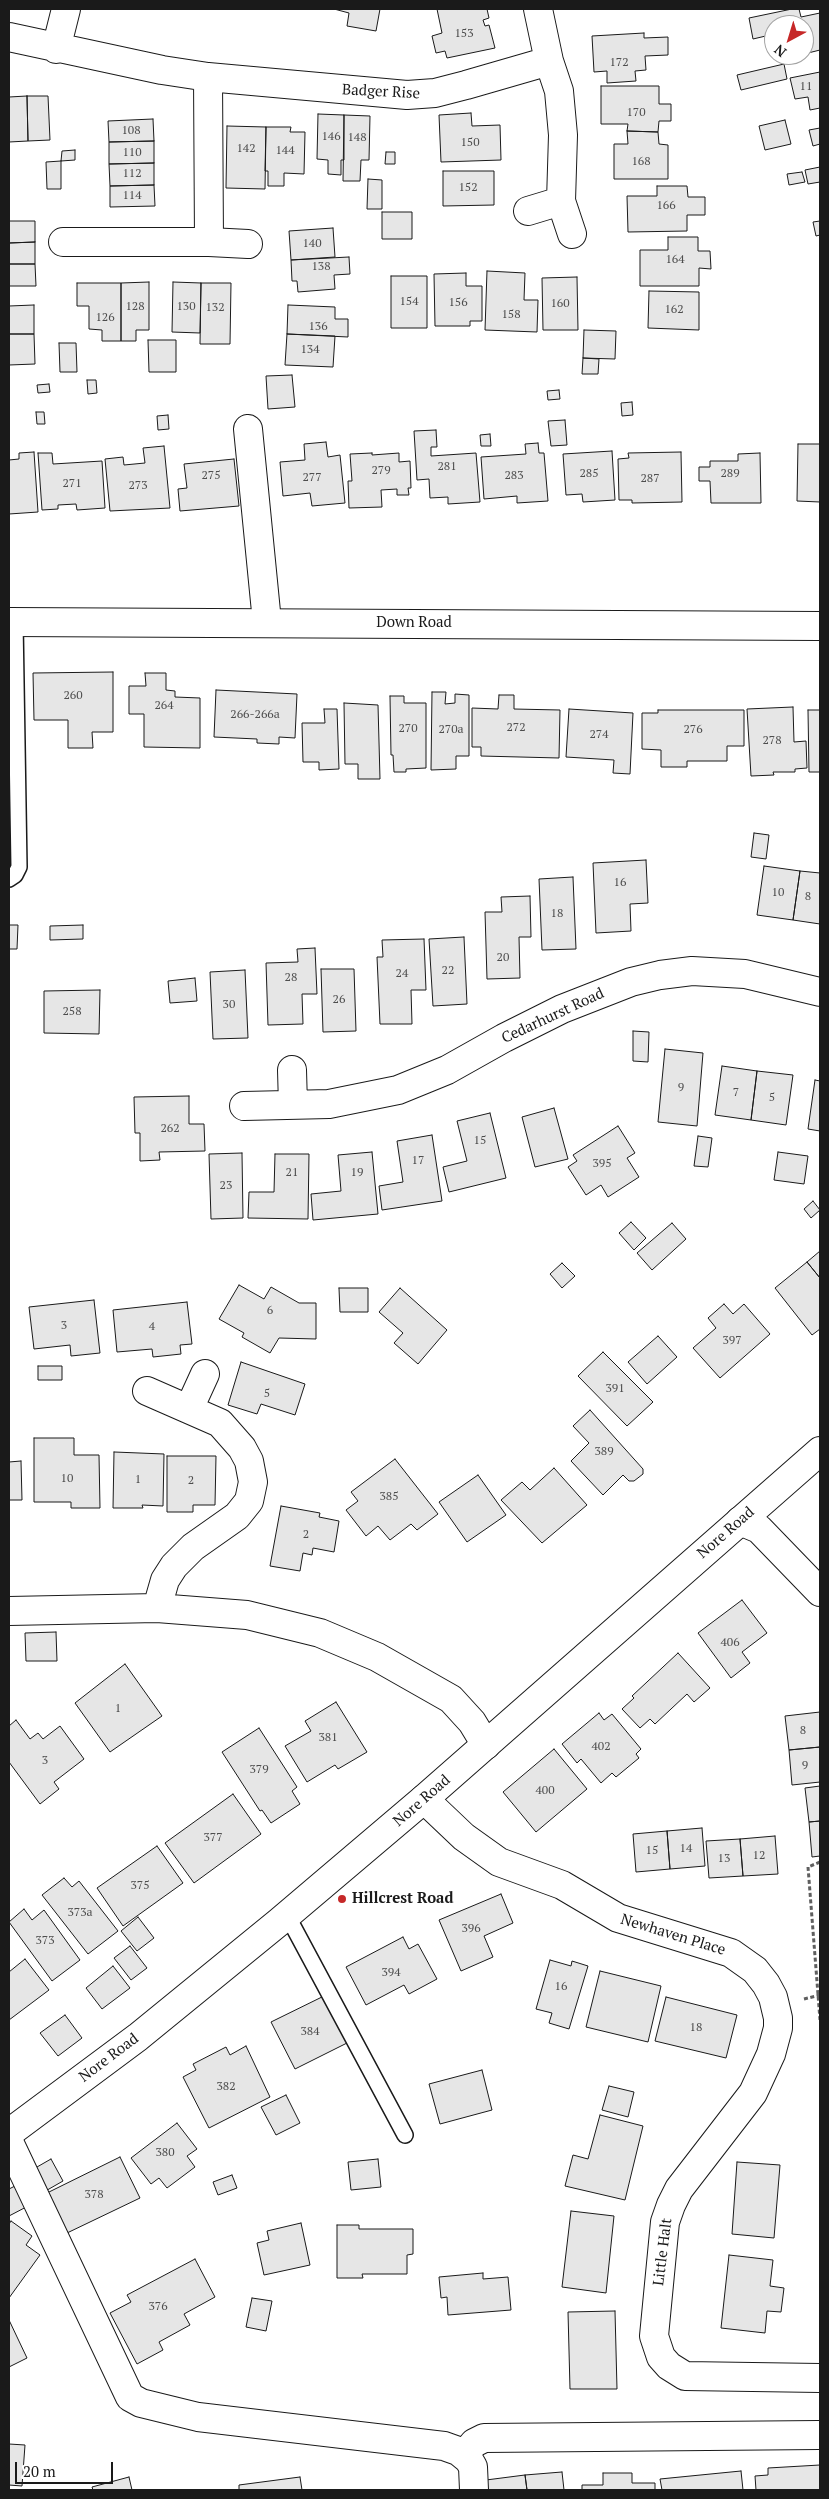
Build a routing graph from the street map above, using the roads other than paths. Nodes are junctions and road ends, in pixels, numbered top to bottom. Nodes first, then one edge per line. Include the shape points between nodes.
1 (66, 9) edge
2 (538, 9) edge
3 (9, 37) edge
4 (56, 48) junction
5 (549, 60) junction
6 (208, 77) junction
7 (561, 201) junction
8 (528, 211) dead end
9 (572, 234) dead end
10 (63, 242) dead end
11 (209, 242) junction
12 (248, 244) dead end
13 (248, 429) dead end
14 (12, 622) edge
15 (267, 622) junction
16 (820, 626) edge
17 (9, 879) edge
18 (820, 992) edge
19 (292, 1070) dead end
20 (293, 1105) junction
21 (244, 1106) dead end
22 (205, 1374) dead end
23 (147, 1391) dead end
24 (189, 1409) junction
25 (820, 1451) edge
26 (740, 1521) junction
27 (820, 1592) edge
28 (157, 1608) junction
29 (9, 1611) edge
30 (486, 1745) junction
31 (424, 1799) junction
32 (287, 1915) junction
33 (766, 1984) joint
34 (9, 2133) edge
35 (405, 2135) dead end
36 (9, 2142) edge
37 (820, 2378) edge
38 (819, 2434) edge
39 (464, 2454) junction
40 (474, 2490) edge

1 - 4 street
2 - 5 street
3 - 4 street, Badger Rise
4 - 6 street, Badger Rise
5 - 6 street, Badger Rise via 466,85 421,94
5 - 7 street via 559,90 562,113
6 - 11 street
7 - 8 street
7 - 9 street
10 - 11 street
11 - 12 street
13 - 15 street
14 - 15 street, Down Road
14 - 17 lane via 19,867
15 - 16 street, Down Road
18 - 20 street, Cedarhurst Road via 745,974 718,971 650,977 562,1009 416,1083 370,1097
19 - 20 street
20 - 21 street, Cedarhurst Road
22 - 24 street
23 - 24 street
24 - 28 street via 220,1423 232,1435 249,1461 253,1487 249,1500 237,1516 174,1566 165,1580
25 - 26 street, Nore Road
26 - 27 street via 759,1530
26 - 30 street, Nore Road
28 - 29 street
28 - 30 street via 247,1616 328,1637 377,1657 451,1699 472,1722
30 - 31 street, Nore Road
31 - 32 street, Nore Road
31 - 33 street, Newhaven Place via 464,1838 499,1862 562,1885 618,1918 731,1953 755,1970
32 - 34 street, Nore Road via 138,2037
32 - 35 lane
33 - 37 street, Little Halt via 778,2018 771,2054 753,2092 679,2189 671,2205 665,2222 654,2336 661,2357 685,2376
36 - 39 street via 130,2397 141,2403 198,2417 444,2446
38 - 39 street via 484,2438
39 - 40 street via 473,2468

